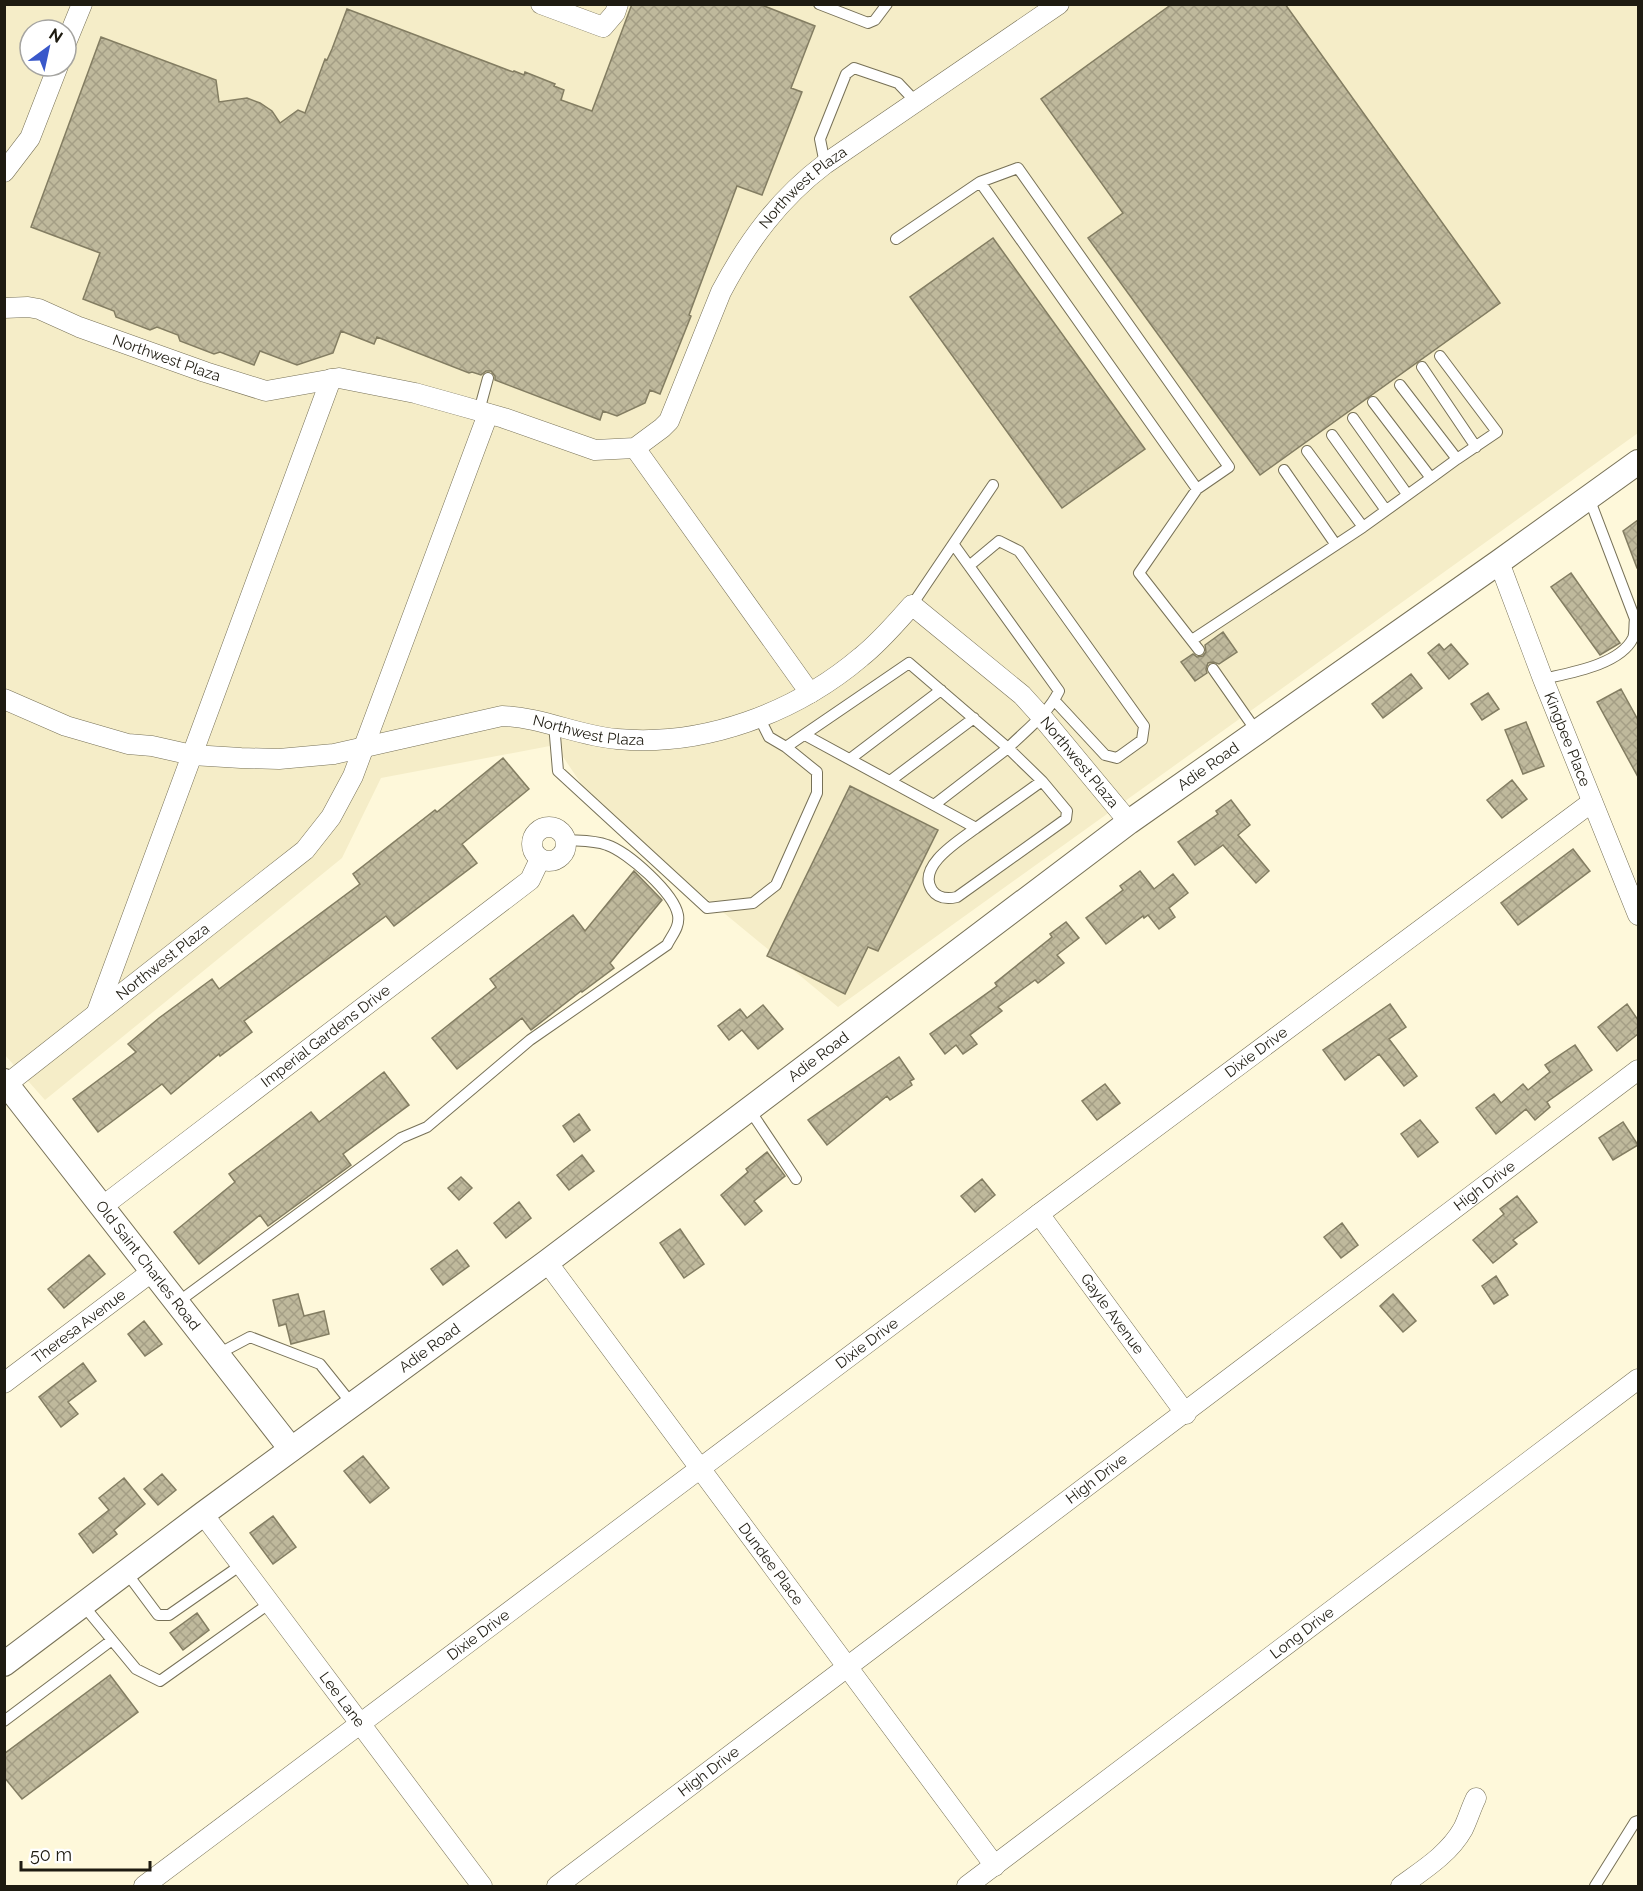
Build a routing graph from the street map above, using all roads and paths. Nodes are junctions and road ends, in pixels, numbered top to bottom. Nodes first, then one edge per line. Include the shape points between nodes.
1 (82, 4) edge
2 (541, 4) edge
3 (618, 4) edge
4 (819, 4) edge
5 (887, 4) edge
6 (1059, 4) edge
7 (76, 18) edge
8 (53, 78) edge
9 (916, 102) junction
10 (825, 164) junction
11 (4, 172) edge
12 (980, 182) junction
13 (896, 239) dead end
14 (4, 308) edge
15 (1440, 356) dead end
16 (1422, 367) dead end
17 (488, 378) dead end
18 (331, 379) junction
19 (1400, 385) dead end
20 (1373, 402) dead end
21 (484, 413) junction
22 (1353, 418) dead end
23 (1332, 435) dead end
24 (1476, 447) junction
25 (635, 448) junction
26 (1307, 451) dead end
27 (1457, 459) junction
28 (1638, 462) edge
29 (1284, 470) dead end
30 (1431, 478) junction
31 (993, 485) dead end
32 (1197, 489) junction
33 (1407, 494) junction
34 (1589, 498) junction
35 (1385, 509) junction
36 (1363, 527) junction
37 (954, 545) junction
38 (1336, 545) junction
39 (1499, 562) junction
40 (969, 567) junction
41 (912, 605) junction
42 (1213, 669) dead end
43 (1543, 679) junction
44 (941, 690) junction
45 (810, 693) junction
46 (4, 699) edge
47 (1054, 700) junction
48 (1041, 716) junction
49 (759, 717) junction
50 (974, 718) junction
51 (554, 724) junction
52 (1257, 732) junction
53 (805, 735) junction
54 (786, 747) junction
55 (363, 748) junction
56 (1008, 748) junction
57 (192, 755) junction
58 (850, 759) junction
59 (890, 781) junction
60 (1042, 781) junction
61 (1592, 802) junction
62 (934, 805) junction
63 (1129, 822) junction
64 (976, 828) junction
65 (566, 840) junction
66 (540, 859) junction
67 (1633, 880) edge
68 (1638, 915) edge
69 (96, 1014) junction
70 (1638, 1071) edge
71 (6, 1082) edge
72 (749, 1109) junction
73 (796, 1179) dead end
74 (103, 1206) junction
75 (1039, 1214) junction
76 (547, 1262) junction
77 (154, 1270) junction
78 (178, 1302) junction
79 (218, 1354) junction
80 (1638, 1379) edge
81 (4, 1383) edge
82 (352, 1404) junction
83 (1186, 1414) junction
84 (291, 1449) junction
85 (700, 1469) junction
86 (203, 1514) junction
87 (241, 1565) junction
88 (126, 1572) junction
89 (270, 1603) junction
90 (82, 1605) junction
91 (112, 1640) junction
92 (4, 1664) edge
93 (848, 1668) junction
94 (4, 1721) edge
95 (361, 1723) junction
96 (1476, 1798) dead end
97 (1638, 1821) edge
98 (995, 1866) junction
99 (144, 1887) edge
100 (482, 1887) edge
101 (557, 1887) edge
102 (967, 1887) edge
103 (1401, 1887) edge
104 (1595, 1887) edge

1 - 7 street
2 - 3 street via 603,27
4 - 5 lane via 868,23
6 - 9 street, Northwest Plaza
8 - 11 street via 30,138
9 - 10 street, Northwest Plaza
9 - 10 lane via 898,83 854,68 846,74 820,139
10 - 25 street, Northwest Plaza via 791,192 740,256 721,292 669,421
12 - 13 lane
12 - 32 lane
12 - 32 lane via 1018,168 1229,467
14 - 18 street, Northwest Plaza via 39,309 79,327 266,391
15 - 24 lane via 1497,432
16 - 24 lane
17 - 21 lane
18 - 21 street, Northwest Plaza via 415,393
18 - 57 street, Northwest Plaza
19 - 27 lane
20 - 30 lane
21 - 25 street, Northwest Plaza via 595,450
21 - 55 street, Northwest Plaza
22 - 33 lane
23 - 35 lane
24 - 27 lane
25 - 45 street
26 - 36 lane
27 - 30 lane
28 - 34 street, Adie Road
29 - 38 lane
30 - 33 lane
31 - 37 lane
32 - 38 lane via 1139,573 1195,645
33 - 35 lane
34 - 39 street, Adie Road
34 - 43 lane via 1635,619 1633,637 1624,650 1606,661
35 - 36 lane
36 - 38 lane
37 - 40 lane
37 - 41 lane
39 - 43 street, Kingbee Place
39 - 52 street, Adie Road
40 - 47 lane via 1059,691
40 - 47 lane via 999,541 1019,551 1144,726 1142,740 1117,758 1105,755
41 - 45 street, Northwest Plaza via 863,657
41 - 48 street, Northwest Plaza via 1003,678
42 - 52 lane
43 - 61 street, Kingbee Place
44 - 50 lane
44 - 53 lane via 909,663
44 - 58 lane
45 - 49 street, Northwest Plaza
46 - 57 street, Northwest Plaza via 66,726 128,744
47 - 48 lane
48 - 56 lane
48 - 63 street, Northwest Plaza
49 - 51 street, Northwest Plaza via 693,736 646,741 595,737
49 - 54 lane via 769,737
50 - 56 lane
50 - 59 lane
51 - 54 lane via 558,771 707,908 753,903 776,885 817,793 816,772
51 - 55 street, Northwest Plaza via 516,716 491,717
52 - 63 street, Adie Road
53 - 54 lane
53 - 58 lane
55 - 57 street, Northwest Plaza via 279,759
55 - 69 street, Northwest Plaza via 331,817 305,850
56 - 60 lane
56 - 62 lane
57 - 69 street, Northwest Plaza
58 - 59 lane
59 - 62 lane
60 - 64 lane
60 - 64 lane via 1067,811 1066,819 957,897 946,899 934,893 928,882 929,872 941,856
61 - 67 street, Kingbee Place
61 - 75 street, Dixie Drive
62 - 64 lane
63 - 72 street, Adie Road
65 - 66 street via 561,856 551,861
65 - 66 street via 554,828 538,831 532,846
65 - 78 lane via 610,846 663,888 678,915 677,927 667,945 530,1040 427,1127 401,1138
66 - 74 street, Imperial Gardens Drive via 530,880
67 - 68 street, Kingbee Place
69 - 71 street, Northwest Plaza
70 - 83 street, High Drive
71 - 74 street, Old Saint Charles Road
72 - 73 lane
72 - 76 street, Adie Road
74 - 77 street, Old Saint Charles Road
75 - 83 street, Gayle Avenue
75 - 85 street, Dixie Drive
76 - 82 street, Adie Road
76 - 85 street, Dundee Place
77 - 78 street, Old Saint Charles Road
77 - 81 street, Theresa Avenue
78 - 79 street, Old Saint Charles Road
79 - 82 lane via 250,1337 320,1364
79 - 84 street, Old Saint Charles Road
80 - 98 street, Long Drive
82 - 84 street, Adie Road
83 - 93 street, High Drive
84 - 86 street, Adie Road
85 - 93 street, Dundee Place
85 - 95 street, Dixie Drive
86 - 87 street, Lee Lane
86 - 88 street, Adie Road
87 - 88 lane via 169,1615 158,1615
87 - 89 street, Lee Lane
88 - 90 street, Adie Road
89 - 91 lane via 160,1681 136,1669
89 - 95 street, Lee Lane
90 - 91 lane
90 - 92 street, Adie Road
91 - 94 lane
93 - 98 street, Dundee Place
93 - 101 street, High Drive
95 - 99 street, Dixie Drive
95 - 100 street, Lee Lane
96 - 103 street via 1452,1845
97 - 104 lane
98 - 102 street, Long Drive

